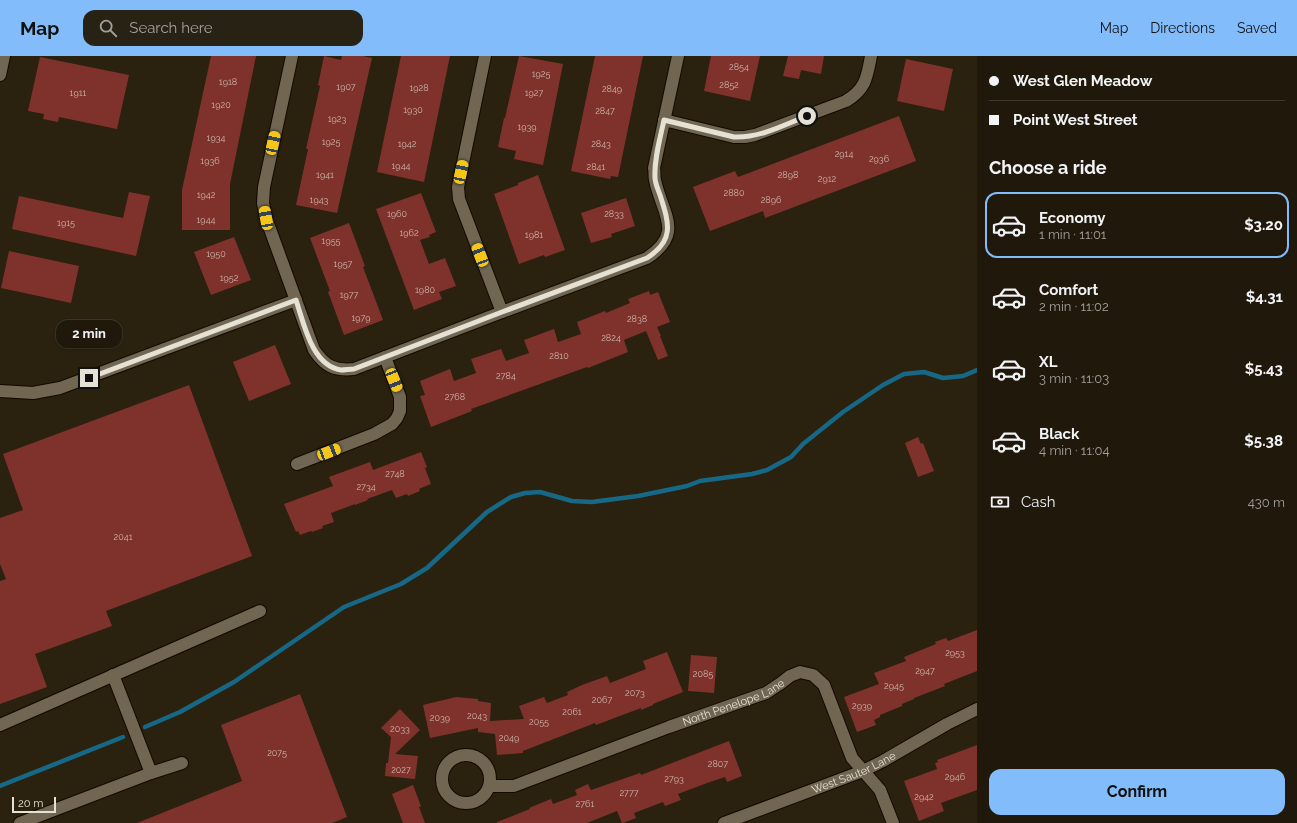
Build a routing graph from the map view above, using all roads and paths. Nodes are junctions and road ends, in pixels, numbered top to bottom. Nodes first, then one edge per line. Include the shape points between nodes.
1 (4, 56) edge
2 (292, 56) edge
3 (485, 56) edge
4 (678, 56) edge
5 (871, 56) edge
6 (0, 75) edge
7 (664, 120) junction
8 (296, 300) junction
9 (502, 312) junction
10 (385, 357) junction
11 (0, 391) edge
12 (297, 464) dead end
13 (260, 611) dead end
14 (113, 675) junction
15 (977, 709) edge
16 (0, 725) edge
17 (182, 763) dead end
18 (863, 771) junction
19 (151, 773) junction
20 (490, 786) junction
21 (20, 823) edge
22 (724, 823) edge
23 (893, 823) edge

1 - 6 street
2 - 8 street via 264,187 264,203 266,218
3 - 9 street via 458,187 459,199
4 - 7 street
5 - 7 street via 866,80 854,96 756,135 734,137
7 - 9 street via 654,168 655,180 668,218 668,232 657,252
8 - 10 street via 314,350 320,359 330,366 342,370 354,369
8 - 11 street via 60,388 33,393
9 - 10 street
10 - 12 street via 400,397 397,418 392,424 374,434
13 - 14 street
14 - 16 street
14 - 19 street
15 - 18 street, West Sauter Lane
17 - 19 street
18 - 20 street, North Penelope Lane via 852,758 824,685 813,675 800,672 766,693 514,786
18 - 22 street, West Sauter Lane
18 - 23 street, North Penelope Lane via 880,790
19 - 21 street
20 - 20 street via 491,778 486,764 473,756 458,756 451,760 443,773 443,788 453,800 460,803 475,802 487,793

